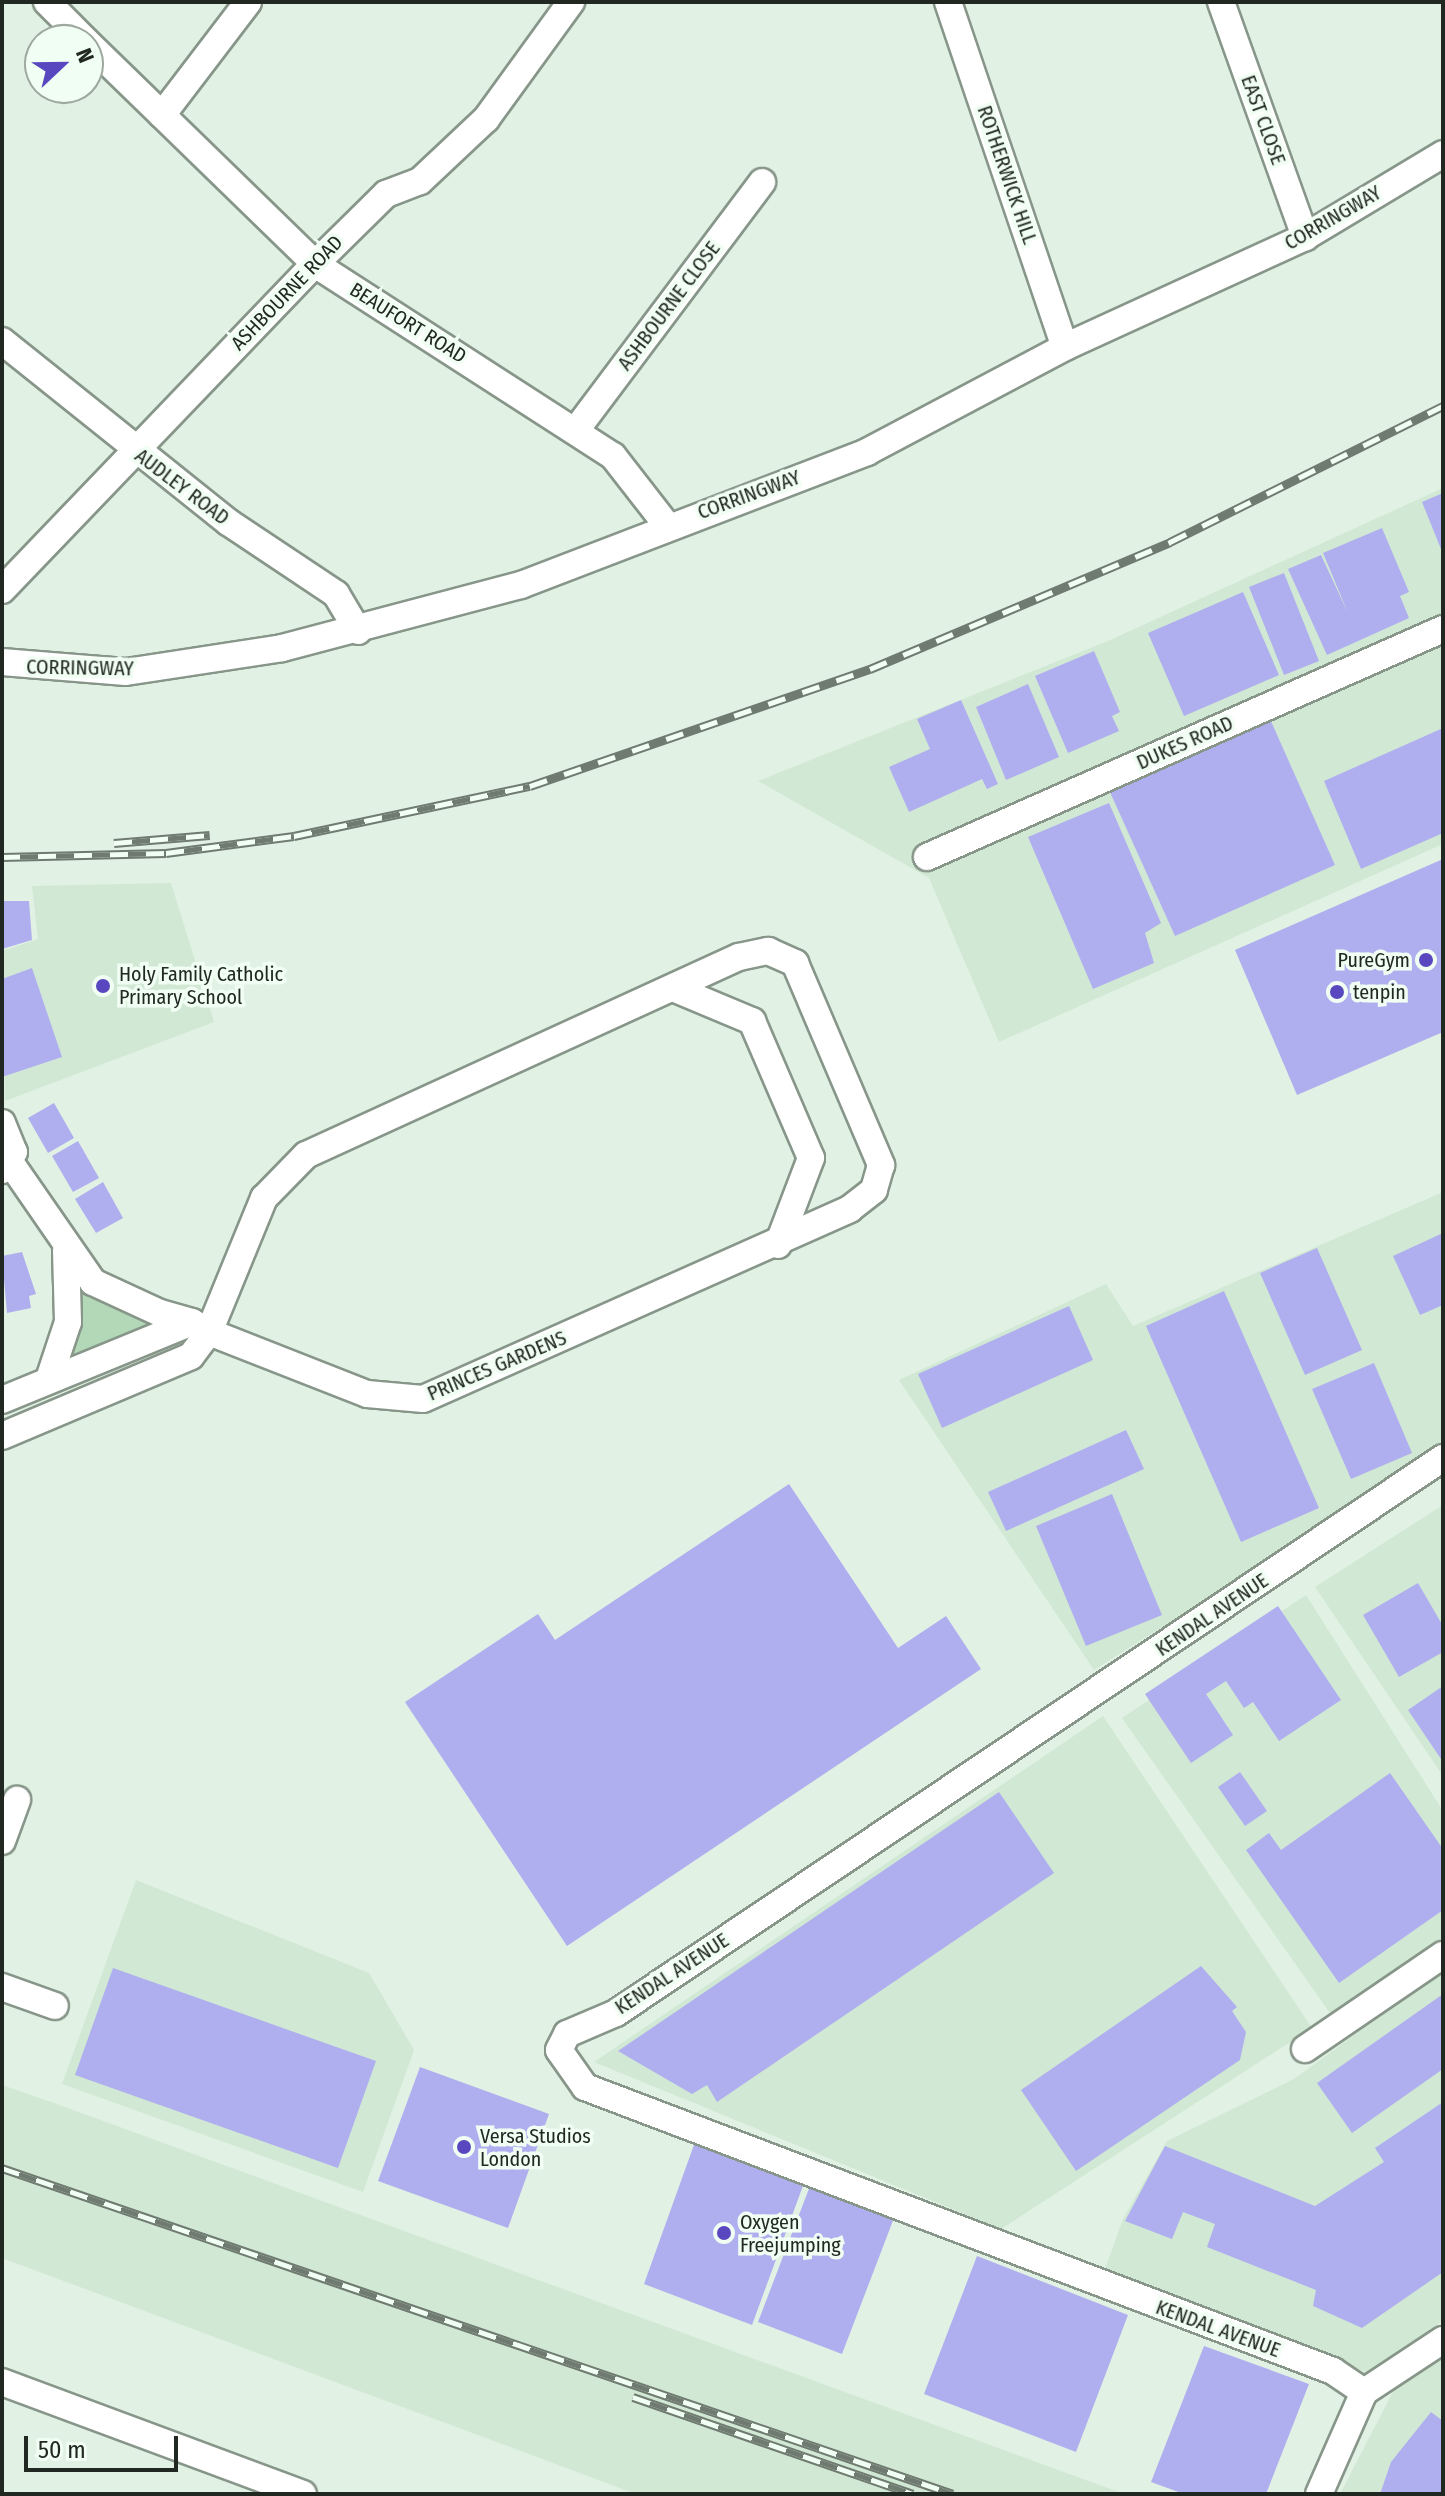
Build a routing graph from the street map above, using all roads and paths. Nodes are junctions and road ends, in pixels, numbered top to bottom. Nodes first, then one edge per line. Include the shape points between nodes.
1 (47, 2) edge
2 (248, 2) edge
3 (571, 2) edge
4 (948, 2) edge
5 (1221, 2) edge
6 (68, 24) edge
7 (104, 59) edge
8 (162, 115) junction
9 (1443, 154) edge
10 (762, 182) dead end
11 (1305, 237) junction
12 (315, 264) junction
13 (2, 341) edge
14 (1065, 347) junction
15 (576, 430) junction
16 (134, 451) junction
17 (666, 524) junction
18 (2, 590) edge
19 (1443, 629) edge
20 (358, 631) junction
21 (2, 662) edge
22 (927, 857) dead end
23 (673, 988) junction
24 (2, 1124) edge
25 (6, 1166) edge
26 (64, 1243) junction
27 (778, 1245) junction
28 (201, 1327) junction
29 (49, 1379) junction
30 (2, 1400) edge
31 (2, 1436) edge
32 (1443, 1458) edge
33 (17, 1800) dead end
34 (2, 1841) edge
35 (1443, 1955) edge
36 (2, 1987) edge
37 (55, 2006) dead end
38 (1305, 2049) dead end
39 (1443, 2340) edge
40 (2, 2382) edge
41 (1364, 2392) junction
42 (303, 2494) edge
43 (1319, 2494) edge

1 - 6 street, BEAUFORT ROAD
2 - 8 street
3 - 12 street, ASHBOURNE ROAD via 486,119 420,181 386,194
4 - 14 street, ROTHERWICK HILL
5 - 11 street, EAST CLOSE
7 - 8 street, BEAUFORT ROAD
8 - 12 street, BEAUFORT ROAD
9 - 11 street, CORRINGWAY
10 - 15 street, ASHBOURNE CLOSE
11 - 14 street, CORRINGWAY
12 - 15 street, BEAUFORT ROAD
12 - 16 street, ASHBOURNE ROAD
13 - 16 street, AUDLEY ROAD
14 - 17 street, CORRINGWAY via 867,452
15 - 17 street, BEAUFORT ROAD via 613,456
16 - 18 street, ASHBOURNE ROAD
16 - 20 street, AUDLEY ROAD via 336,594
17 - 20 street, CORRINGWAY via 521,585
19 - 22 street, DUKES ROAD
20 - 21 street, CORRINGWAY via 126,672
23 - 27 street via 752,1021 811,1158
23 - 27 street, PRINCES GARDENS via 739,957 768,951 795,963 881,1165 874,1190
23 - 28 street, PRINCES GARDENS via 306,1155 264,1198
24 - 25 street via 13,1143
25 - 26 street via 30,1182
26 - 28 street, PRINCES GARDENS via 93,1282
26 - 29 street via 72,1275 68,1322
27 - 28 street, PRINCES GARDENS via 423,1399 367,1394
28 - 29 street
28 - 31 street, PRINCES GARDENS via 191,1356
29 - 30 street
32 - 41 street, KENDAL AVENUE via 616,2013 567,2034 559,2050 585,2087 1333,2371
33 - 34 street
35 - 38 street
36 - 37 street
39 - 41 street
40 - 42 street
41 - 43 street

